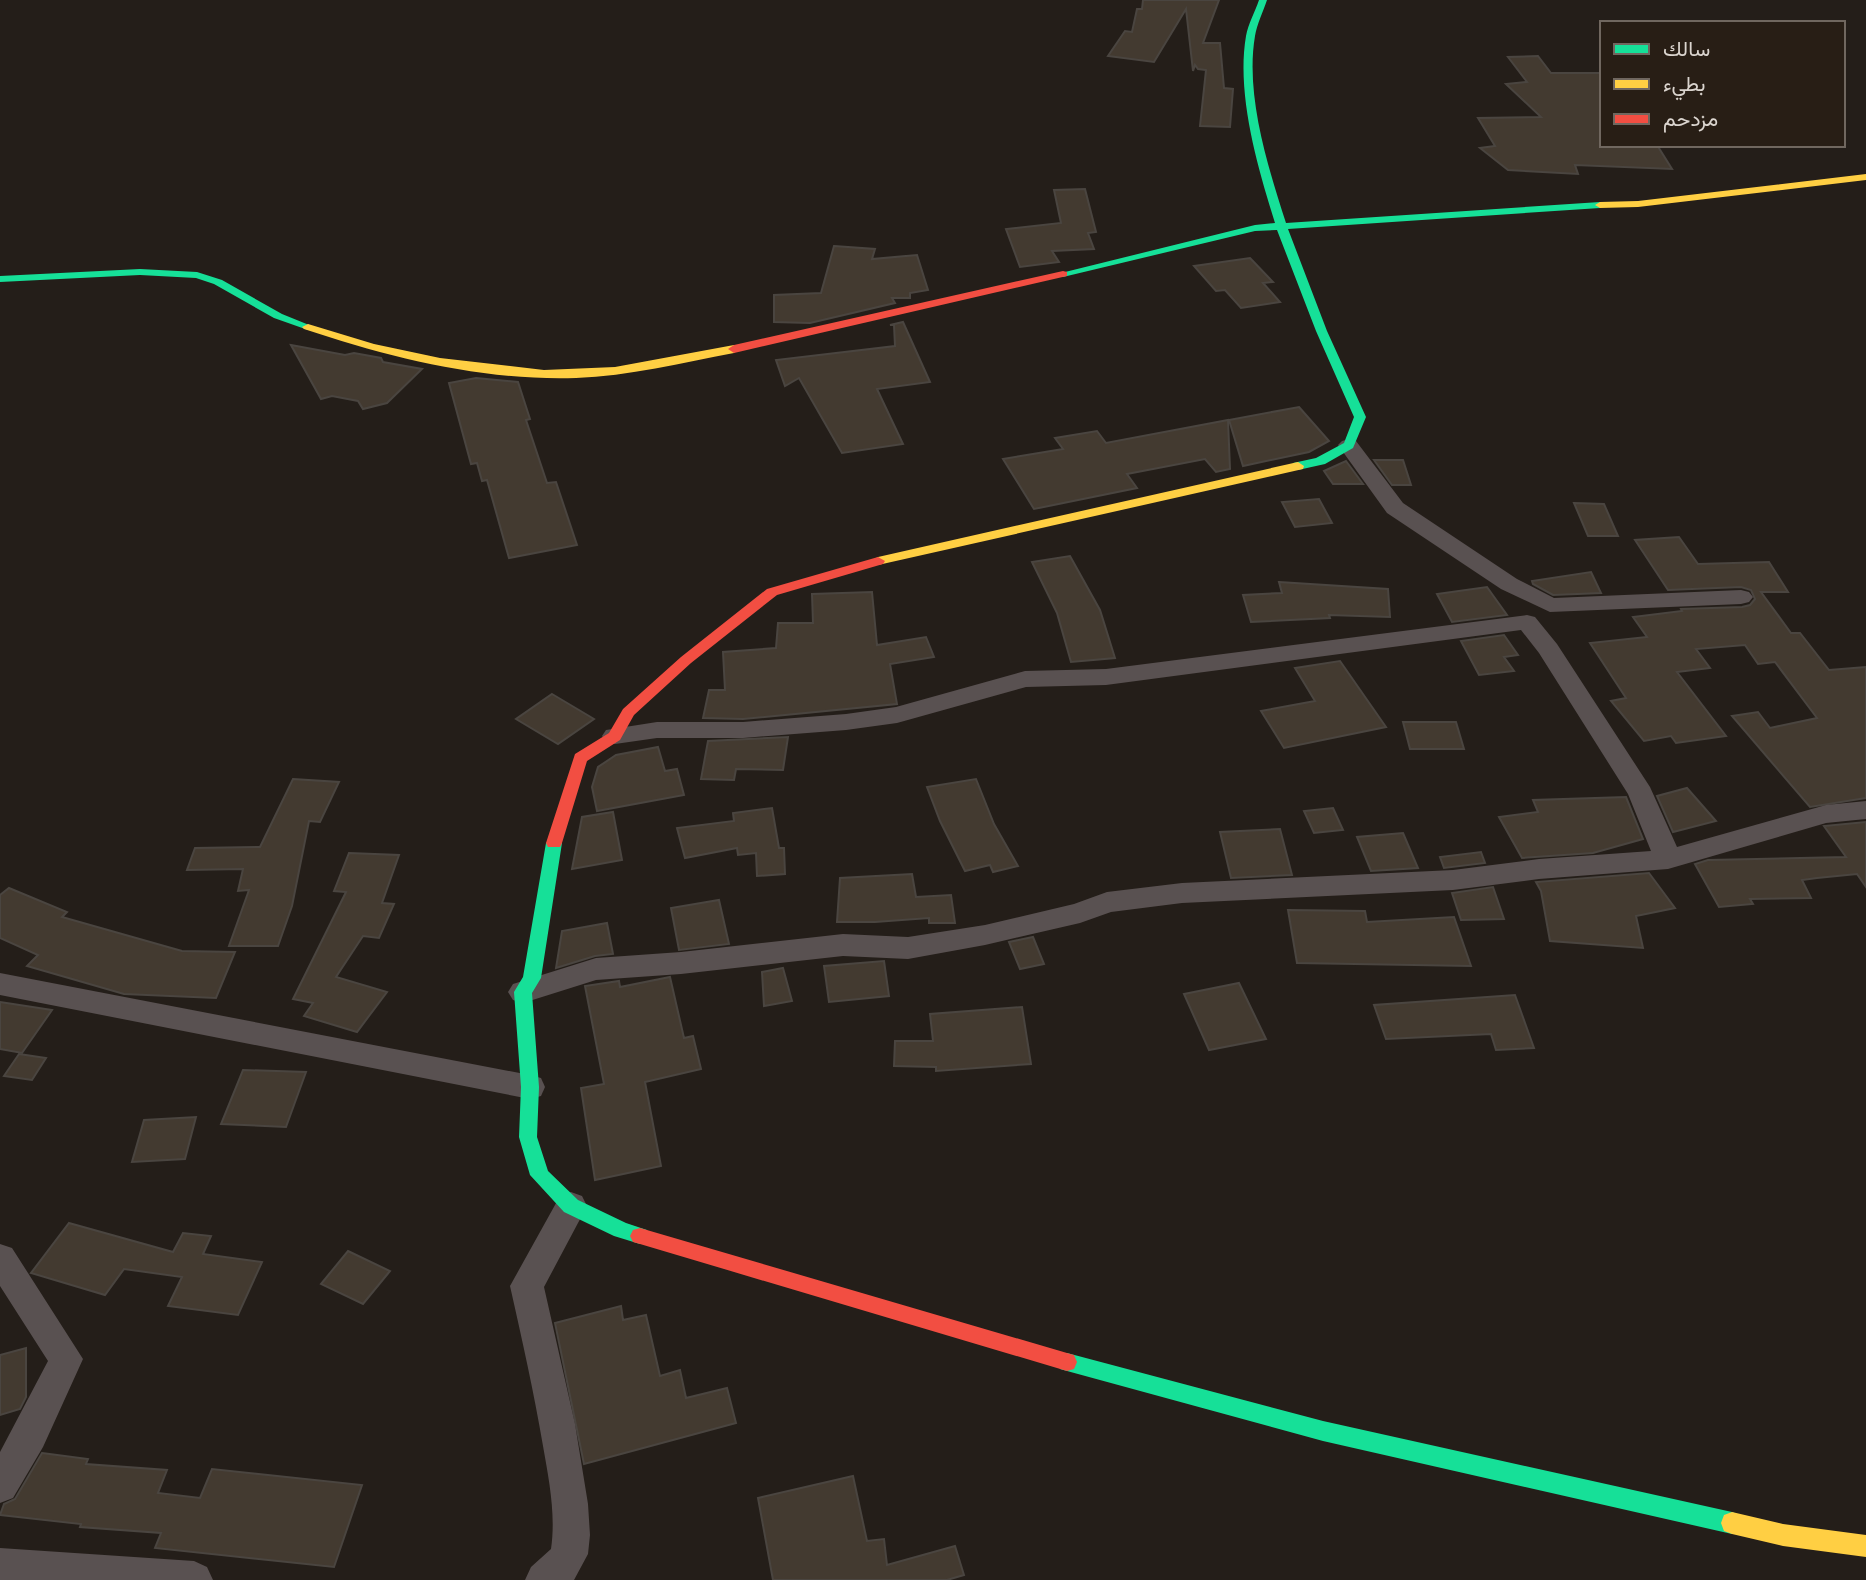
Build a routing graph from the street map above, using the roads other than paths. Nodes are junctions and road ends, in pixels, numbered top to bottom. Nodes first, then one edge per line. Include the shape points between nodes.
1 (1263, 0) edge
2 (1866, 177) edge
3 (1282, 225) junction
4 (0, 279) edge
5 (1349, 444) junction
6 (1741, 597) dead end
7 (1550, 605) junction
8 (1527, 622) junction
9 (615, 736) junction
10 (1866, 810) edge
11 (1668, 859) junction
12 (0, 984) edge
13 (523, 992) junction
14 (530, 1087) junction
15 (570, 1206) junction
16 (0, 1258) edge
17 (0, 1486) edge
18 (1866, 1546) edge
19 (0, 1567) edge
20 (194, 1580) edge
21 (544, 1580) edge

1 - 3 street via 1250,34 1248,76
2 - 3 street via 1638,204
3 - 4 street via 1227,234 783,341 575,374 483,369 345,340 278,316 197,275 140,272
3 - 5 street via 1360,417
5 - 7 street via 1395,508 1509,584
5 - 9 street via 1320,461 847,568 772,592 628,712
6 - 7 street
7 - 8 street
8 - 9 street via 1106,677 1026,679 897,715 846,722
8 - 11 street via 1641,793
9 - 13 street via 580,758 556,830 532,978
10 - 11 street via 1826,814
11 - 13 street via 1453,880 1182,893 1107,902 985,935 908,948 843,945 596,969
12 - 14 street
13 - 14 street
14 - 15 street via 528,1138 540,1175
15 - 18 street via 621,1230 1040,1355 1323,1431 1783,1535
15 - 21 street via 527,1286 571,1524 570,1553 555,1574
16 - 17 street via 66,1359
19 - 20 street

